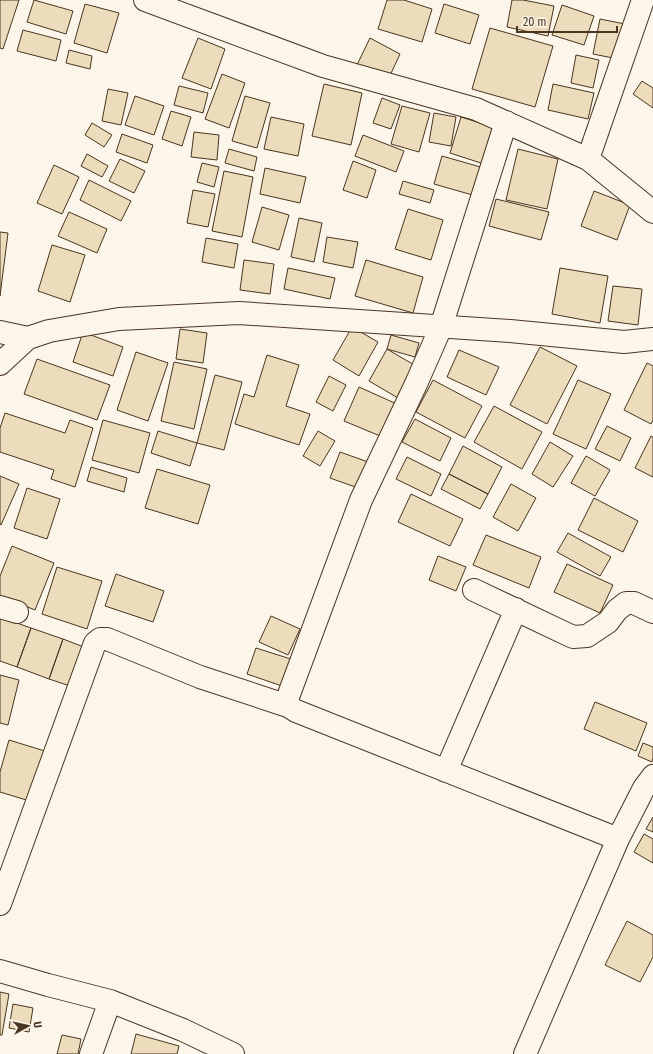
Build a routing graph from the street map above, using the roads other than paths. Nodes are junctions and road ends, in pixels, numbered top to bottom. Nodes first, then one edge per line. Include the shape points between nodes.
1 (145, 0) edge
2 (643, 0) edge
3 (506, 122) junction
4 (588, 159) junction
5 (653, 212) edge
6 (441, 327) junction
7 (0, 332) edge
8 (28, 338) junction
9 (653, 339) edge
10 (0, 364) edge
11 (474, 590) dead end
12 (516, 610) junction
13 (653, 612) edge
14 (288, 706) junction
15 (446, 771) junction
16 (653, 776) edge
17 (618, 839) junction
18 (0, 904) edge
19 (0, 971) edge
20 (110, 1001) junction
21 (91, 1054) edge
22 (233, 1054) edge
23 (525, 1054) edge

1 - 3 street via 324,66 476,109
2 - 4 street
3 - 4 street
3 - 6 street
4 - 5 street
6 - 8 street via 239,313 119,319 49,331
6 - 9 street via 624,342
6 - 14 street via 361,500 288,697
7 - 8 street
8 - 10 street
11 - 12 street
12 - 13 street via 573,637 586,636 608,622 626,603 634,603
12 - 15 street
14 - 15 street
14 - 18 street via 200,677 106,639 100,639 95,643
15 - 17 street
16 - 17 street via 644,788
17 - 23 street
19 - 20 street
20 - 21 street
20 - 22 street via 183,1030

